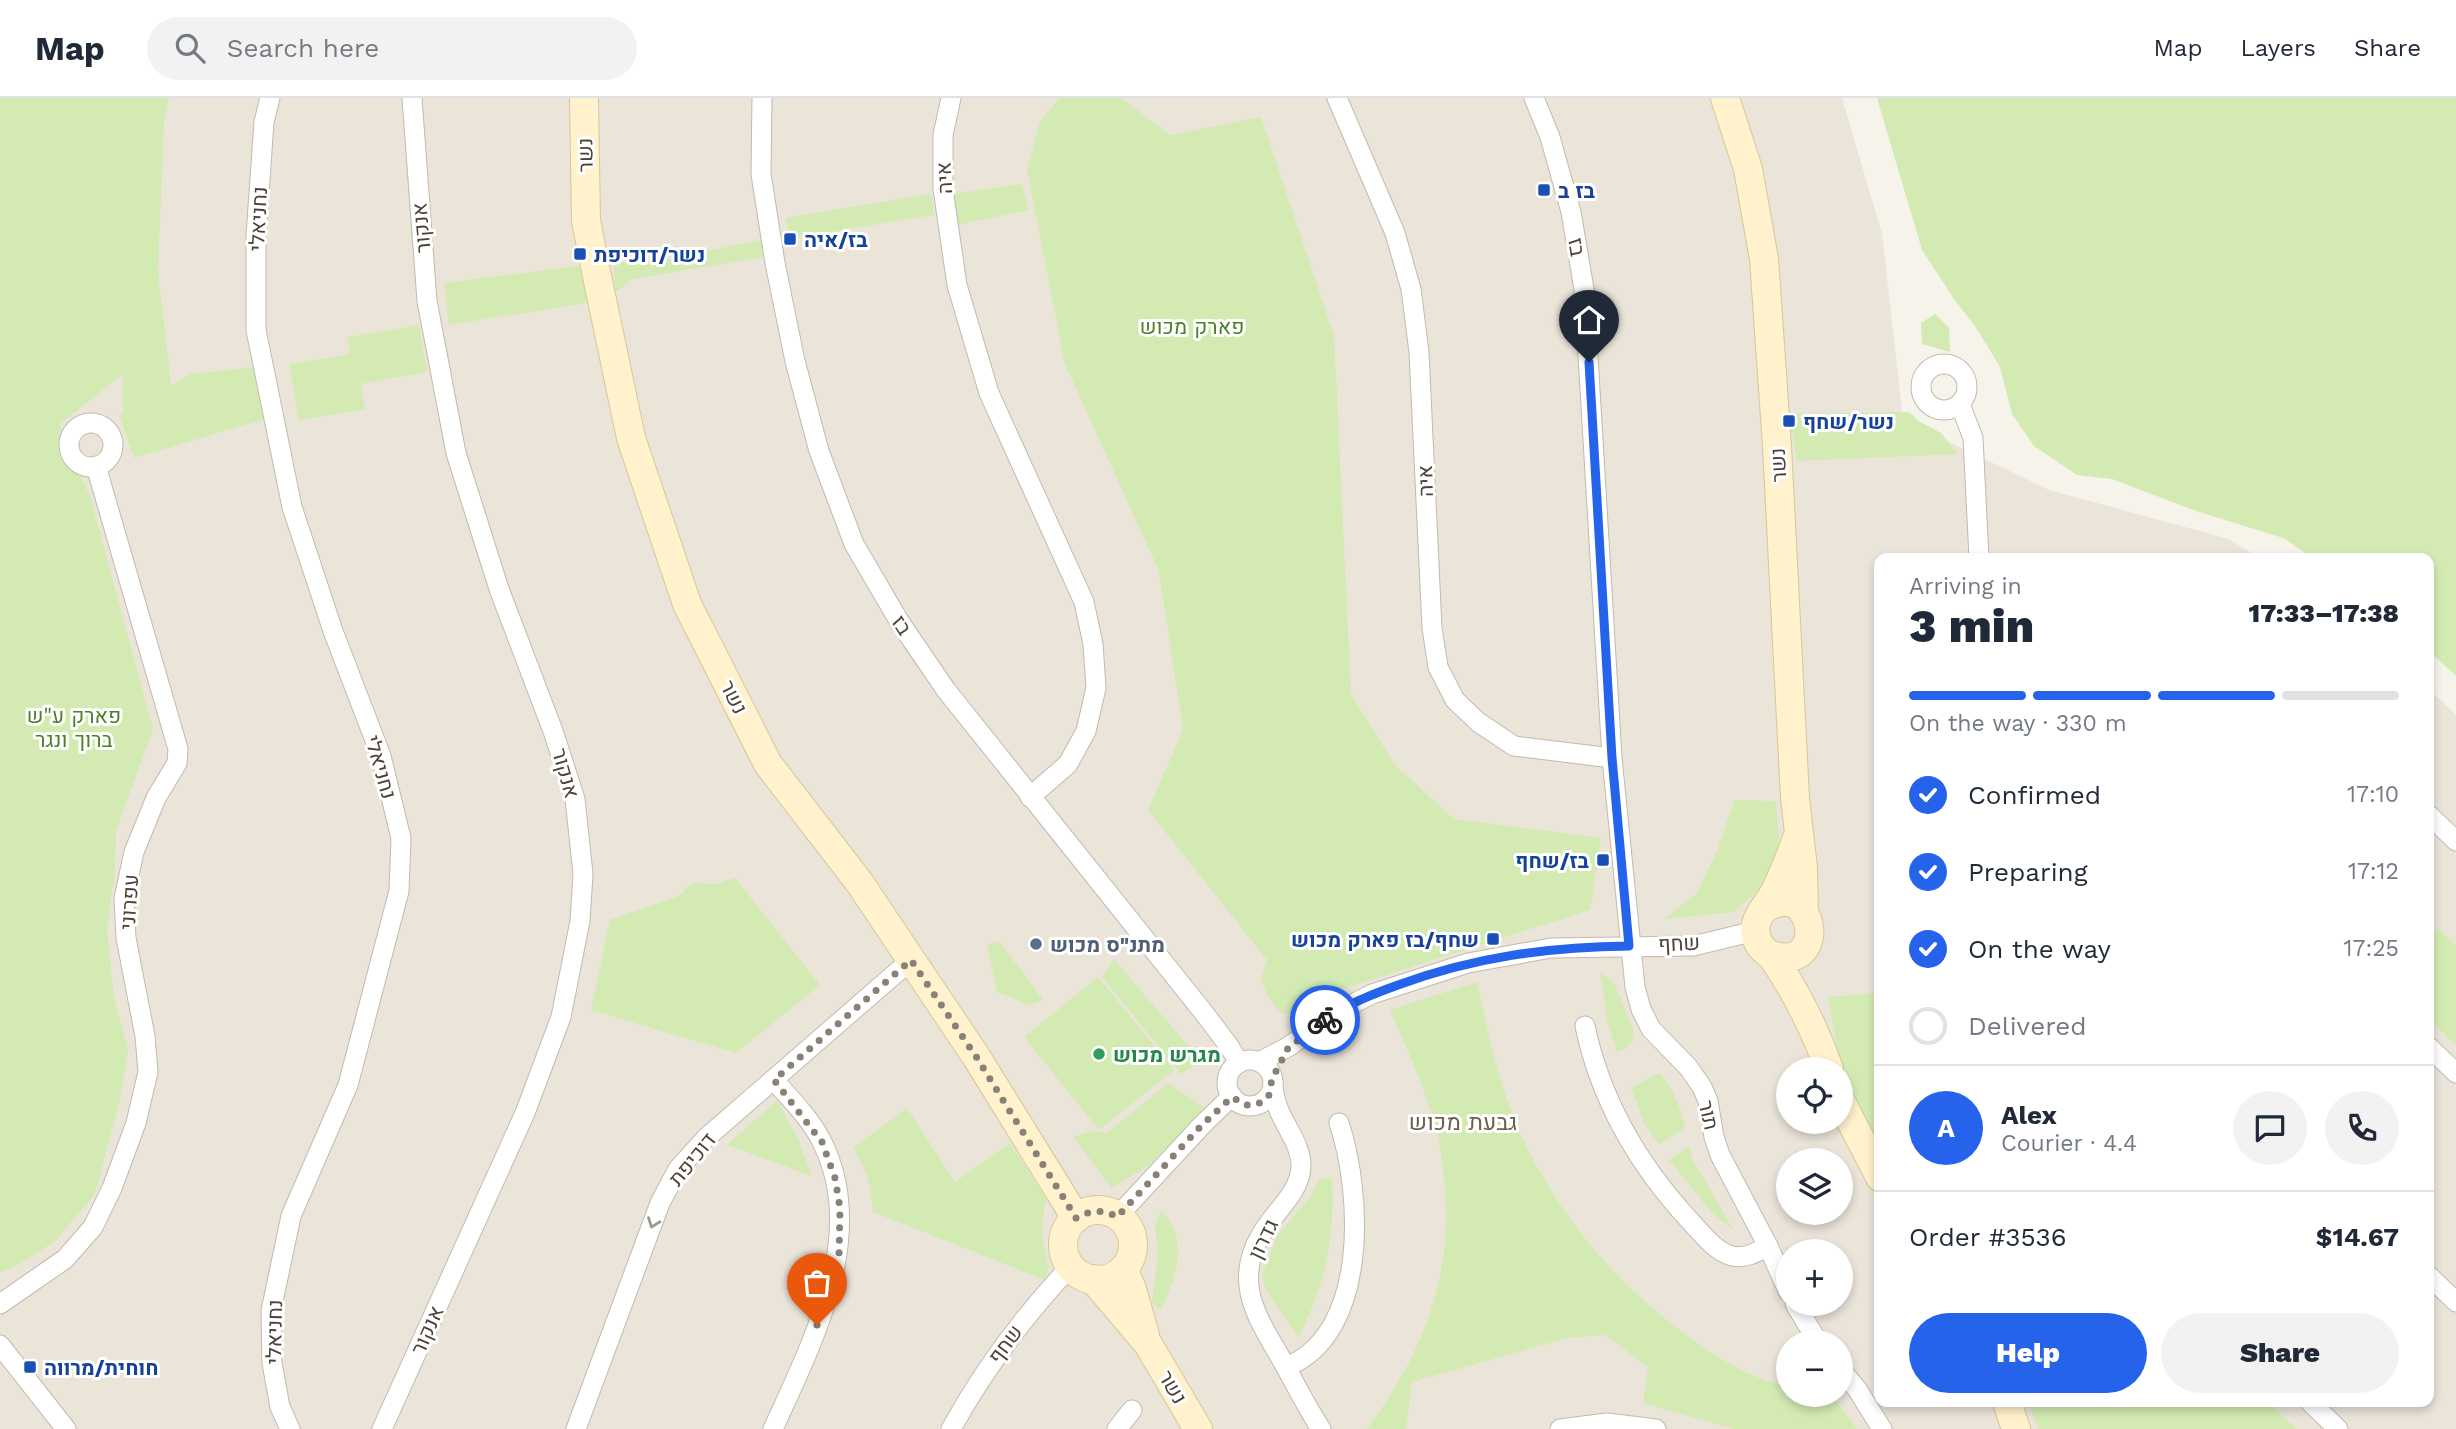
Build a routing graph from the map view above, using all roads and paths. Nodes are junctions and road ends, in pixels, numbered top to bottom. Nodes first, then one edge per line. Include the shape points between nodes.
1 (270, 98) edge
2 (412, 98) edge
3 (584, 98) edge
4 (762, 98) edge
5 (951, 98) edge
6 (1337, 98) edge
7 (1534, 98) edge
8 (1726, 98) edge
9 (1960, 404) dead end
10 (96, 466) dead end
11 (1979, 553) edge
12 (1612, 758) junction
13 (1030, 797) junction
14 (2434, 820) edge
15 (1798, 836) junction
16 (2456, 841) edge
17 (1804, 913) junction
18 (1760, 920) junction
19 (1805, 945) junction
20 (1629, 946) junction
21 (1771, 955) junction
22 (911, 960) junction
23 (1585, 1026) dead end
24 (1820, 1042) junction
25 (1288, 1048) junction
26 (2434, 1052) edge
27 (1825, 1057) edge
28 (1259, 1062) junction
29 (1239, 1063) junction
30 (2456, 1073) edge
31 (774, 1080) junction
32 (1272, 1080) junction
33 (1240, 1101) junction
34 (1339, 1122) dead end
35 (1853, 1123) edge
36 (1285, 1126) junction
37 (1874, 1161) edge
38 (1117, 1217) junction
39 (1076, 1218) junction
40 (1768, 1246) junction
41 (1776, 1264) edge
42 (1123, 1269) junction
43 (1082, 1273) junction
44 (2434, 1281) edge
45 (2456, 1302) edge
46 (0, 1304) edge
47 (1148, 1344) junction
48 (0, 1345) edge
49 (1286, 1367) junction
50 (1853, 1384) edge
51 (2009, 1407) edge
52 (2315, 1407) edge
53 (1132, 1410) dead end
54 (66, 1429) edge
55 (290, 1429) edge
56 (382, 1429) edge
57 (576, 1429) edge
58 (773, 1429) edge
59 (951, 1429) edge
60 (1117, 1429) edge
61 (1198, 1429) edge
62 (1321, 1429) edge
63 (1560, 1429) edge
64 (1656, 1429) edge
65 (1882, 1429) edge
66 (2016, 1429) edge
67 (2338, 1429) edge

1 - 55 street, נחניאלי via 264,122 256,236 256,330 292,507 381,756 401,838 399,891 348,1085 291,1216 273,1299 272,1363 279,1407
2 - 56 street, אנקור via 427,301 456,453 499,589 575,799 583,874 580,921 561,1017 525,1113
3 - 22 street, נשר via 586,221 598,281 631,438 687,604 768,764 859,882
4 - 13 street, בז via 761,174 795,361 819,451 854,544 946,690
5 - 13 street, איה via 943,135 943,189 957,285 989,393 1084,602 1093,643 1096,688 1086,731 1068,764
6 - 12 street, איה via 1395,233 1411,289 1438,667 1455,700 1514,746
7 - 12 street, בז via 1572,212 1584,289
8 - 15 street, נשר via 1748,169 1764,259
9 - 11 street via 1973,438
10 - 46 street, עפרוני via 178,749 177,763 156,798 134,852 124,898 148,1072 136,1123 93,1227 65,1259
12 - 20 street, בז
13 - 29 street, בז
14 - 16 street
15 - 17 street, נשר
15 - 18 street, נשר
17 - 18 street via 1794,905 1773,904
17 - 19 street via 1810,929
18 - 20 street, שחף via 1692,946
18 - 21 street via 1761,947
19 - 21 street via 1792,956
19 - 24 street
20 - 25 street, שחף via 1551,948 1468,963 1373,994 1334,1014
20 - 40 street, תור via 1646,1019 1702,1087 1720,1155
21 - 24 street
22 - 31 street, דוכיפת
22 - 39 street, נשר
23 - 40 street via 1617,1119 1641,1161 1676,1206 1727,1254 1749,1255
24 - 27 street
25 - 28 street, שחף
25 - 32 street, שחף
26 - 30 street
28 - 29 street
28 - 32 street
29 - 33 street via 1228,1076 1228,1087
31 -> 57 street, דוכיפת via 706,1138 678,1169 660,1203
31 - 58 street via 822,1142 840,1208 839,1256 810,1347
32 - 33 street via 1265,1100
32 - 36 street, גדרון via 1274,1101
33 - 36 street
33 - 38 street via 1202,1125
34 - 49 street via 1353,1186 1354,1250 1348,1278 1326,1335 1310,1354
35 - 37 street
36 - 49 street, גדרון via 1299,1150 1301,1170 1260,1236 1248,1277 1256,1310
38 - 39 street via 1096,1211
38 - 42 street via 1128,1229 1132,1244
39 - 43 street via 1066,1231 1063,1252
40 - 41 street, תור
42 - 43 street via 1109,1278
42 - 47 street, נשר
43 - 47 street, נשר
43 - 59 street, שחף via 1040,1299 982,1375
44 - 45 street
47 - 61 street, נשר
48 - 54 street
49 - 62 street, גדרון
50 - 65 street
51 - 66 street
52 - 67 street
53 - 60 street
63 - 64 street via 1607,1423

